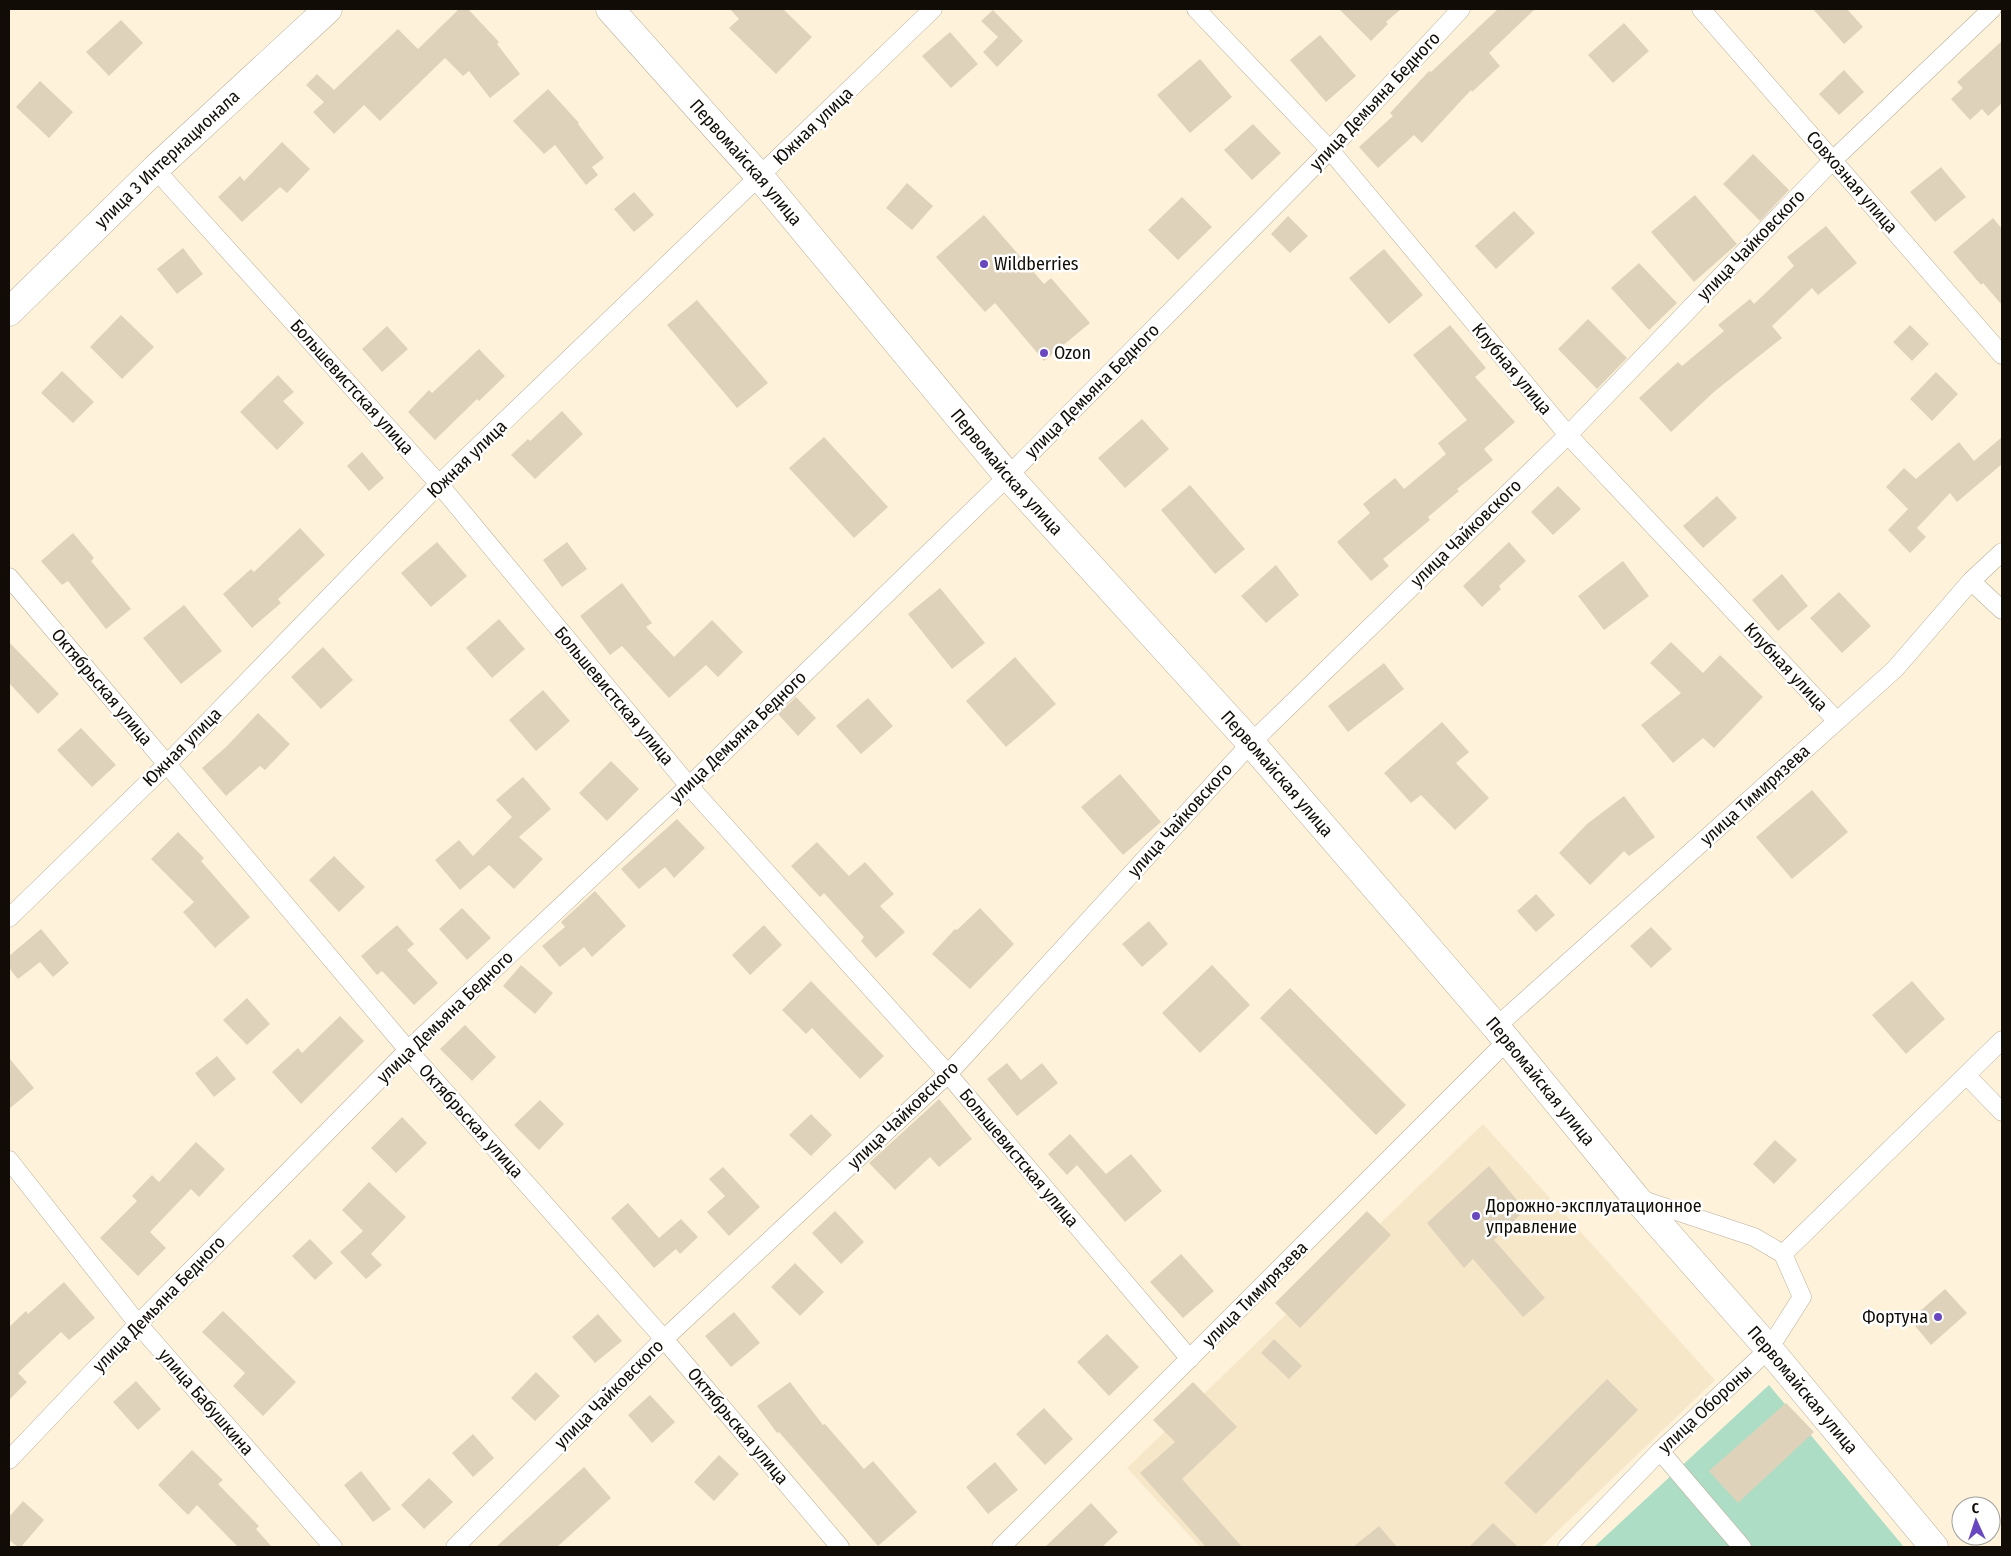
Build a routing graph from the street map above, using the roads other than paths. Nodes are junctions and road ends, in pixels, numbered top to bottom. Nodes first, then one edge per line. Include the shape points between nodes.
1 (328, 9) edge
2 (610, 9) edge
3 (933, 9) edge
4 (1196, 9) edge
5 (1461, 9) edge
6 (1701, 9) edge
7 (1992, 9) edge
8 (1330, 150) junction
9 (1833, 160) junction
10 (155, 168) junction
11 (760, 177) junction
12 (9, 312) edge
13 (2002, 355) edge
14 (1568, 435) junction
15 (1008, 476) junction
16 (439, 484) junction
17 (2002, 552) edge
18 (9, 577) edge
19 (1971, 581) junction
20 (2002, 610) edge
21 (1837, 721) junction
22 (1251, 743) junction
23 (167, 764) junction
24 (689, 786) junction
25 (9, 918) edge
26 (1502, 1034) junction
27 (2002, 1040) edge
28 (408, 1050) junction
29 (948, 1074) junction
30 (1966, 1075) junction
31 (2002, 1112) edge
32 (9, 1160) edge
33 (1636, 1198) junction
34 (1783, 1254) junction
35 (138, 1324) junction
36 (664, 1339) junction
37 (1769, 1349) junction
38 (1190, 1359) junction
39 (1660, 1451) junction
40 (9, 1460) edge
41 (333, 1547) edge
42 (455, 1547) edge
43 (840, 1547) edge
44 (1001, 1547) edge
45 (1567, 1547) edge
46 (1742, 1547) edge
47 (1934, 1547) edge

1 - 10 main road, улица 3 Интернационала
2 - 11 main road, Первомайская улица
3 - 11 street, Южная улица
4 - 8 street, Клубная улица
5 - 8 street, улица Демьяна Бедного
6 - 9 street, Совхозная улица
7 - 9 street, улица Чайковского
8 - 14 street, Клубная улица
8 - 15 street, улица Демьяна Бедного
9 - 13 street, Совхозная улица
9 - 14 street, улица Чайковского
10 - 12 main road, улица 3 Интернационала
10 - 16 street, Большевистская улица
11 - 15 main road, Первомайская улица
11 - 16 street, Южная улица
14 - 21 street, Клубная улица
14 - 22 street, улица Чайковского
15 - 22 main road, Первомайская улица
15 - 24 street, улица Демьяна Бедного
16 - 23 street, Южная улица
16 - 24 street, Большевистская улица
17 - 19 street, улица Тимирязева
18 - 23 street, Октябрьская улица
19 - 20 street
19 - 21 street, улица Тимирязева via 1895,669
21 - 26 street, улица Тимирязева
22 - 26 main road, Первомайская улица
22 - 29 street, улица Чайковского
23 - 25 street, Южная улица
23 - 28 street, Октябрьская улица
24 - 28 street, улица Демьяна Бедного
24 - 29 street, Большевистская улица
26 - 33 main road, Первомайская улица
26 - 38 street, улица Тимирязева
27 - 30 street
28 - 35 street, улица Демьяна Бедного
28 - 36 street, Октябрьская улица
29 - 36 street, улица Чайковского
29 - 38 street, Большевистская улица
30 - 31 street
30 - 34 street
32 - 35 street, улица Бабушкина
33 - 34 street via 1754,1237
33 - 37 main road, Первомайская улица
34 - 37 street, улица Обороны via 1802,1297
35 - 40 street, улица Демьяна Бедного
35 - 41 street, улица Бабушкина
36 - 42 street, улица Чайковского
36 - 43 street, Октябрьская улица
37 - 39 street, улица Обороны
37 - 47 main road, Первомайская улица
38 - 44 street, улица Тимирязева
39 - 45 street, улица Обороны
39 - 46 street

